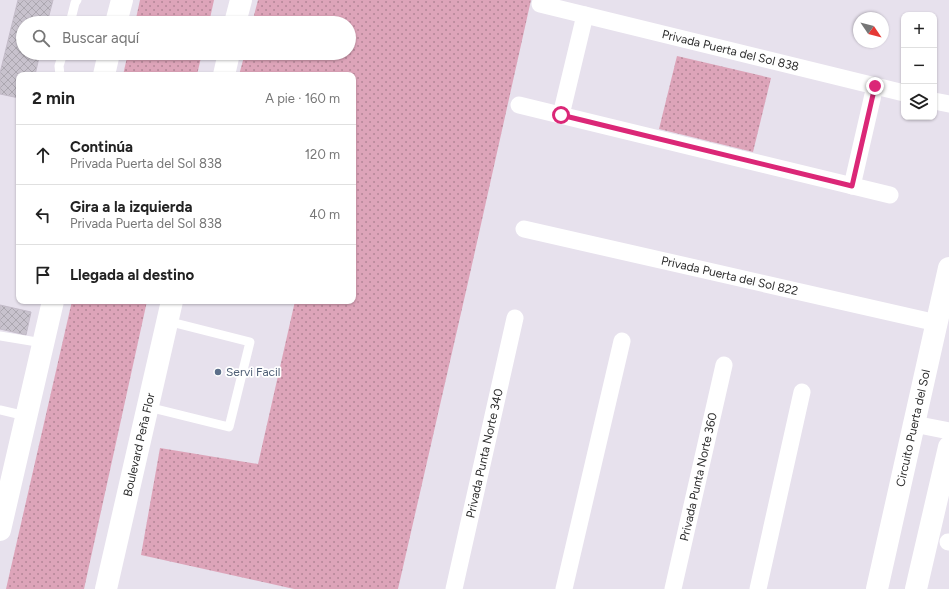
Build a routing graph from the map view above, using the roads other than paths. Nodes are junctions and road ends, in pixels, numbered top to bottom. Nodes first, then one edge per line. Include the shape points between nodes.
1 (77, 0) edge
2 (122, 0) edge
3 (241, 0) edge
4 (540, 4) dead end
5 (585, 15) junction
6 (72, 16) edge
7 (118, 16) edge
8 (238, 16) edge
9 (61, 60) edge
10 (107, 60) edge
11 (227, 60) edge
12 (60, 72) edge
13 (105, 72) edge
14 (225, 72) edge
15 (875, 86) junction
16 (901, 92) edge
17 (937, 102) edge
18 (949, 104) edge
19 (519, 105) dead end
20 (561, 115) junction
21 (852, 186) junction
22 (890, 195) dead end
23 (524, 229) dead end
24 (949, 268) edge
25 (51, 304) edge
26 (170, 311) edge
27 (515, 318) dead end
28 (937, 323) junction
29 (0, 336) edge
30 (622, 341) dead end
31 (43, 343) junction
32 (724, 365) dead end
33 (802, 392) dead end
34 (148, 407) junction
35 (0, 410) edge
36 (26, 416) junction
37 (914, 424) junction
38 (949, 431) edge
39 (949, 447) edge
40 (0, 530) edge
41 (106, 589) edge
42 (454, 589) edge
43 (564, 589) edge
44 (673, 589) edge
45 (758, 589) edge
46 (877, 589) edge
47 (916, 589) edge

1 - 6 lane
2 - 7 main road
3 - 8 main road
4 - 5 street, Privada Puerta del Sol 838
5 - 15 street, Privada Puerta del Sol 838
5 - 20 street
9 - 12 lane
10 - 13 main road
11 - 14 main road
15 - 16 street, Privada Puerta del Sol 838
15 - 21 street
17 - 18 street
19 - 20 street
20 - 21 street
21 - 22 street
23 - 28 street, Privada Puerta del Sol 822
24 - 28 main road, Circuito Puerta del Sol
25 - 31 main road
26 - 34 main road, Boulevard Peña Flor
26 - 34 lane via 250,342 229,427
27 - 42 street, Privada Punta Norte 340
28 - 37 main road, Circuito Puerta del Sol
29 - 31 lane
30 - 43 street
31 - 36 main road
32 - 44 street, Privada Punta Norte 360
33 - 45 street
34 - 41 main road, Boulevard Peña Flor
35 - 36 lane
36 - 40 main road
37 - 38 street
37 - 46 main road, Circuito Puerta del Sol
39 - 47 main road

